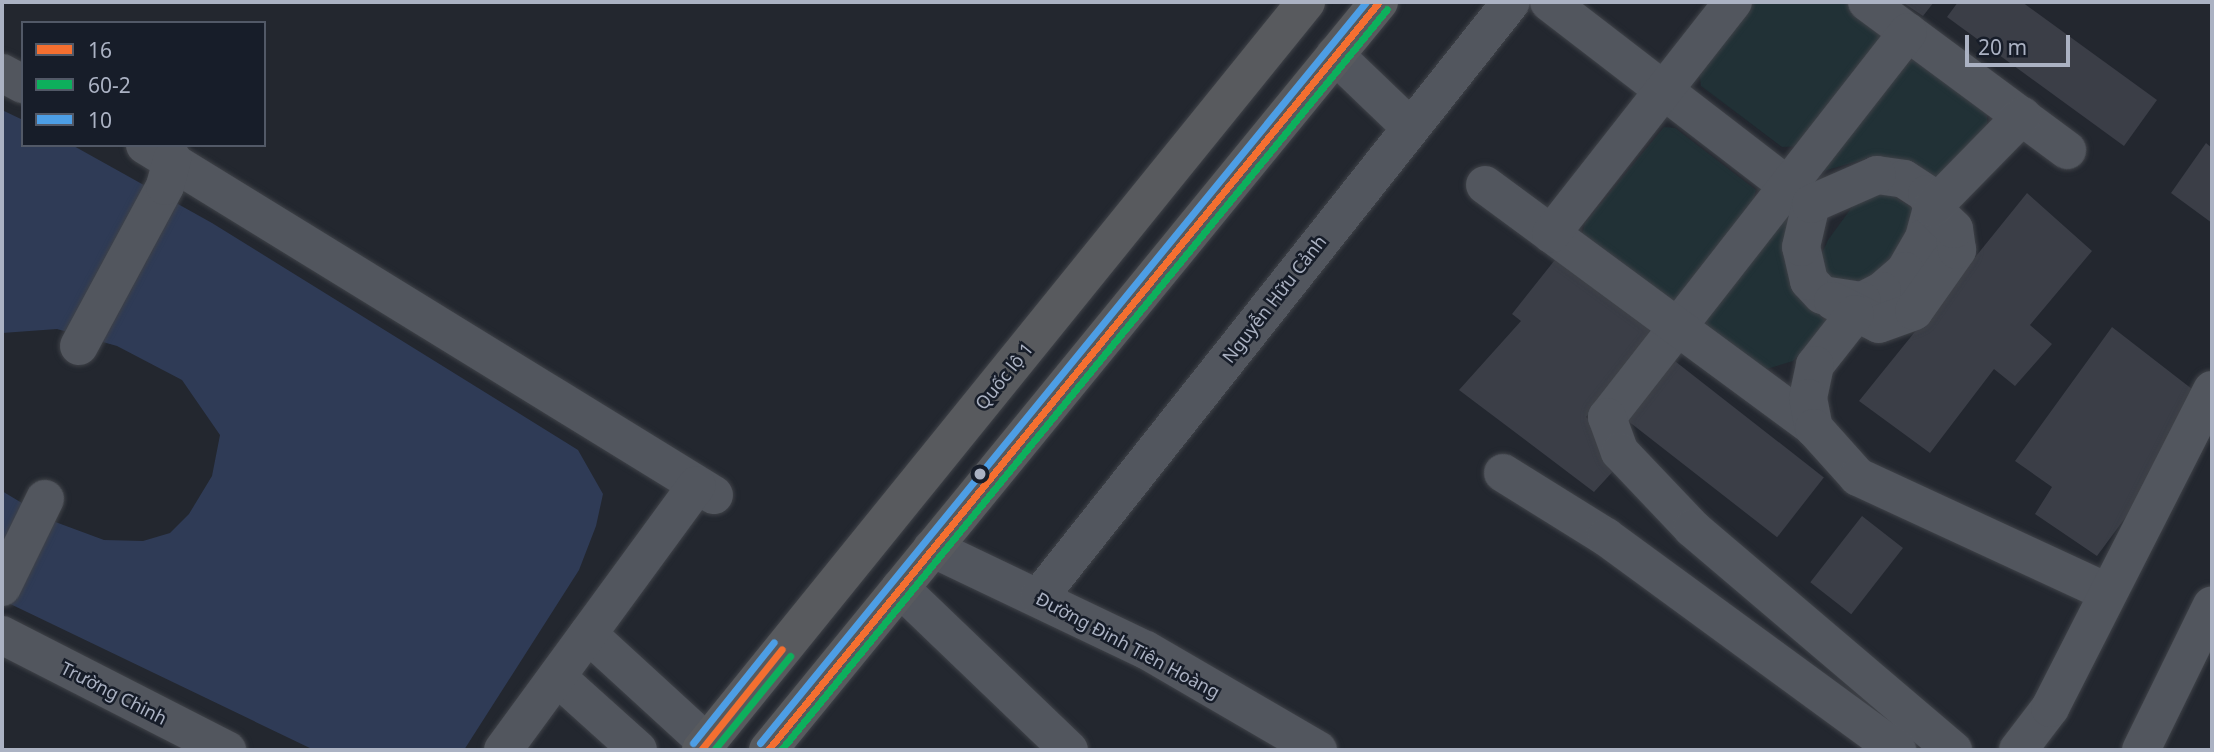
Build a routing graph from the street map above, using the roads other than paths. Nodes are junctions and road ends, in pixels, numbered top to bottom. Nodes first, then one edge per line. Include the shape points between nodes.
1 (1306, 2) edge
2 (1379, 2) edge
3 (1511, 2) edge
4 (1549, 2) edge
5 (1733, 2) edge
6 (1867, 2) edge
7 (1908, 32) junction
8 (1335, 55) junction
9 (2, 73) edge
10 (21, 83) edge
11 (1664, 89) junction
12 (2022, 116) junction
13 (1409, 128) junction
14 (2067, 150) dead end
15 (160, 164) edge
16 (1485, 185) dead end
17 (1798, 194) junction
18 (1932, 208) junction
19 (1551, 234) junction
20 (1822, 295) junction
21 (1855, 314) junction
22 (1675, 326) junction
23 (82, 345) dead end
24 (2212, 390) edge
25 (1814, 428) junction
26 (1503, 473) dead end
27 (45, 499) dead end
28 (932, 548) junction
29 (2, 587) edge
30 (900, 588) junction
31 (2107, 592) junction
32 (1039, 597) junction
33 (2212, 605) edge
34 (588, 634) junction
35 (2, 635) edge
36 (557, 677) junction
37 (704, 747) edge
38 (227, 750) edge
39 (503, 750) edge
40 (638, 750) edge
41 (768, 750) edge
42 (1069, 750) edge
43 (1318, 750) edge
44 (1897, 750) edge
45 (1953, 750) edge
46 (2018, 750) edge
47 (2141, 750) edge

1 - 37 highway, Quốc lộ 1
2 - 8 highway
3 - 13 street, Nguyễn Hữu Cảnh
4 - 11 street
5 - 11 street
6 - 7 street
7 - 12 street
7 - 17 street
8 - 13 street
8 - 28 highway
9 - 10 street
11 - 17 street
11 - 19 street
12 - 14 street
12 - 18 street
13 - 32 street, Nguyễn Hữu Cảnh
15 - 23 street
15 - 34 street via 706,490
16 - 19 street
17 - 18 street via 1877,175 1916,184
17 - 20 street via 1801,247 1809,281
17 - 22 street
18 - 20 street via 1916,254 1894,284 1862,301
18 - 21 street via 1954,229 1957,250 1946,273 1914,311 1893,322
19 - 22 street
20 - 21 street
21 - 25 street via 1815,365 1808,398
22 - 25 street
22 - 45 street via 1607,416 1620,452 1692,528
24 - 31 street
25 - 31 street via 1857,477
26 - 44 street via 1606,537
27 - 29 street
28 - 30 highway
28 - 32 street, Đường Đinh Tiên Hoàng
30 - 41 highway
30 - 42 street
31 - 46 street via 2050,708
32 - 43 street, Đường Đinh Tiên Hoàng via 1146,650
33 - 47 street
34 - 36 street
34 - 37 street
35 - 38 street, Trường Chinh
36 - 39 street
36 - 40 street

